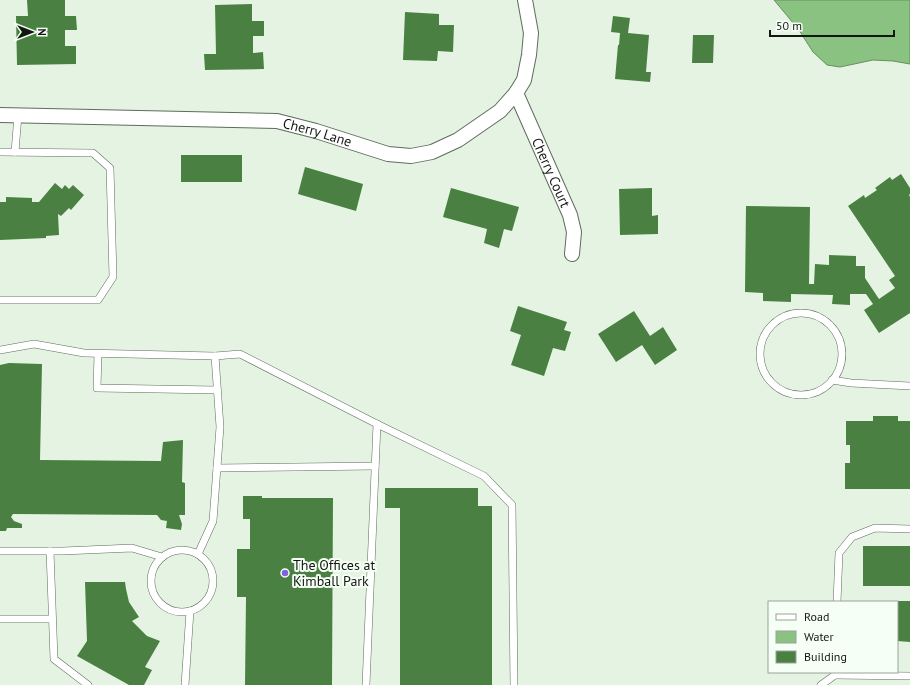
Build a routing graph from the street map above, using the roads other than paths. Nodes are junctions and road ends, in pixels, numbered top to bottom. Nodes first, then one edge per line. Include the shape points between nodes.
1 (525, 0) edge
2 (516, 94) junction
3 (0, 115) edge
4 (18, 116) junction
5 (0, 152) edge
6 (15, 152) junction
7 (572, 254) dead end
8 (0, 300) edge
9 (0, 350) edge
10 (98, 354) junction
11 (215, 356) junction
12 (832, 380) junction
13 (910, 386) edge
14 (217, 390) junction
15 (377, 424) junction
16 (375, 466) junction
17 (217, 468) junction
18 (910, 529) edge
19 (0, 551) edge
20 (50, 551) junction
21 (198, 554) junction
22 (162, 557) junction
23 (837, 601) edge
24 (190, 611) junction
25 (0, 619) edge
26 (52, 619) junction
27 (835, 673) edge
28 (910, 676) edge
29 (88, 685) edge
30 (185, 685) edge
31 (366, 685) edge
32 (514, 685) edge
33 (821, 685) edge

1 - 2 street, Cherry Lane via 531,33 529,55 524,80
2 - 4 street, Cherry Lane via 500,111 458,140 432,152 411,156 388,154 316,130 277,121
2 - 7 street, Cherry Court via 570,215 574,232
3 - 4 street, Cherry Lane
4 - 6 lane
5 - 6 lane
6 - 8 lane via 93,153 110,168 113,277 98,300
9 - 10 lane via 34,344
10 - 11 lane
10 - 14 lane via 97,388
11 - 14 lane
11 - 15 lane via 240,354
12 - 12 lane via 840,363 840,343 836,334 823,320 814,316 794,314 777,321 770,328 761,343 760,361 773,384 788,393 804,395 819,390
12 - 13 lane
14 - 17 lane via 220,427
15 - 16 lane
15 - 32 lane via 484,476 512,505
16 - 17 lane
16 - 31 lane
17 - 21 lane via 213,521
18 - 23 lane via 875,528 852,538 839,553
19 - 20 lane
20 - 22 lane via 132,548
20 - 26 lane
21 - 22 lane via 180,550
21 - 24 lane via 211,568 212,589 208,599
22 - 24 lane via 155,564 152,573 151,584 154,594 160,603 169,609
24 - 30 lane
25 - 26 lane
26 - 29 lane via 54,659
27 - 28 lane
27 - 33 lane

